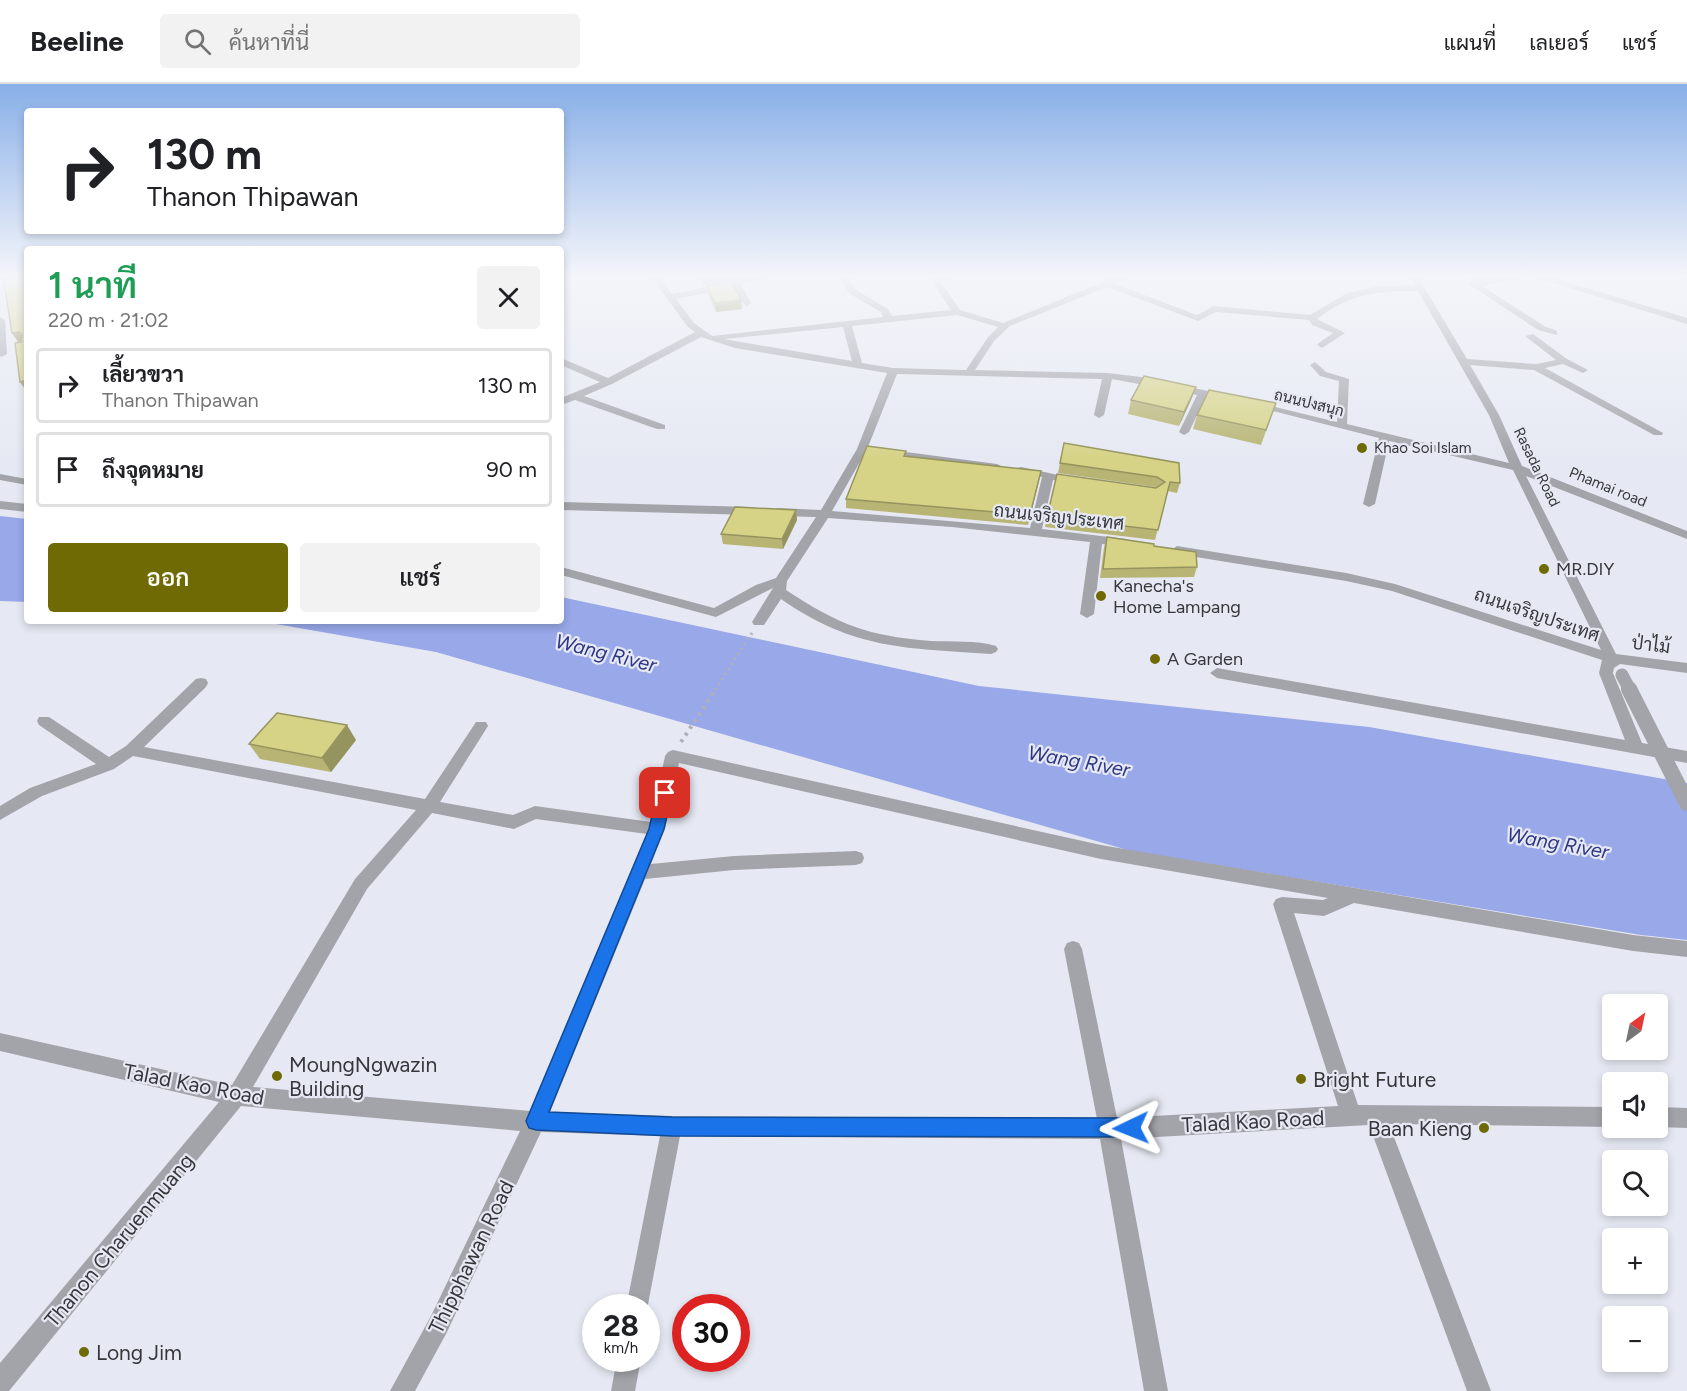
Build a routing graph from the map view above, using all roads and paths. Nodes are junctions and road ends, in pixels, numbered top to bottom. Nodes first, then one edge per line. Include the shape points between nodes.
1 (2, 338) edge
2 (698, 338) edge
3 (713, 338) edge
4 (851, 338) edge
5 (992, 338) edge
6 (1333, 338) edge
7 (1448, 338) edge
8 (1533, 338) edge
9 (1322, 345) dead end
10 (4, 353) edge
11 (1564, 361) junction
12 (564, 362) edge
13 (1462, 362) junction
14 (858, 366) junction
15 (1315, 366) dead end
16 (1536, 367) junction
17 (1583, 370) dead end
18 (893, 371) junction
19 (969, 372) junction
20 (1108, 376) junction
21 (608, 382) junction
22 (1203, 392) junction
23 (575, 396) junction
24 (564, 401) edge
25 (1099, 415) dead end
26 (1342, 426) junction
27 (661, 427) dead end
28 (1184, 432) dead end
29 (1658, 433) dead end
30 (1385, 436) junction
31 (862, 449) junction
32 (1517, 468) junction
33 (0, 477) edge
34 (1048, 477) junction
35 (24, 481) edge
36 (1083, 482) edge
37 (1369, 504) dead end
38 (0, 505) edge
39 (564, 506) edge
40 (24, 508) edge
41 (825, 513) junction
42 (1035, 532) junction
43 (1687, 535) edge
44 (1097, 539) junction
45 (1139, 544) edge
46 (1159, 547) edge
47 (564, 572) edge
48 (780, 587) junction
49 (1087, 614) dead end
50 (759, 622) joint
51 (991, 649) dead end
52 (1610, 658) junction
53 (1687, 668) edge
54 (1217, 673) dead end
55 (201, 683) dead end
56 (44, 721) dead end
57 (481, 726) dead end
58 (1636, 748) junction
59 (131, 750) junction
60 (673, 756) junction
61 (1687, 757) edge
62 (109, 765) junction
63 (1687, 803) edge
64 (429, 806) junction
65 (0, 814) edge
66 (657, 829) junction
67 (856, 858) dead end
68 (639, 872) junction
69 (1354, 896) junction
70 (1073, 949) dead end
71 (1687, 949) edge
72 (0, 1042) edge
73 (237, 1096) junction
74 (1375, 1114) junction
75 (1351, 1115) junction
76 (1602, 1117) edge
77 (1668, 1117) edge
78 (1687, 1118) edge
79 (536, 1121) junction
80 (672, 1126) junction
81 (1109, 1129) junction
82 (641, 1294) edge
83 (627, 1372) edge
84 (0, 1382) edge
85 (402, 1391) edge
86 (623, 1391) edge
87 (1156, 1391) edge
88 (1479, 1391) edge

1 - 10 street
2 - 21 street
3 - 14 street, ถนนปงสนุก
4 - 14 street
5 - 19 street
6 - 9 street
7 - 13 street, Rasada Road
8 - 11 street
11 - 16 street
11 - 17 street
12 - 21 street
13 - 16 street
13 - 32 street, Rasada Road via 1494,415
14 - 18 street, ถนนปงสนุก
15 - 26 street via 1323,374 1344,379
16 - 29 street
18 - 19 street, ถนนปงสนุก
18 - 31 street
19 - 20 street, ถนนปงสนุก
20 - 22 street, ถนนปงสนุก
20 - 25 street
21 - 23 street
22 - 26 street, ถนนปงสนุก
22 - 28 street
23 - 24 street
23 - 27 street
26 - 30 street, ถนนปงสนุก
30 - 32 street, ถนนปงสนุก
30 - 37 street
31 - 34 street via 1039,472
31 - 41 street
32 - 43 street, Phamai road
32 - 52 street, Rasada Road
33 - 35 street
34 - 36 street
34 - 42 street
38 - 40 street
39 - 41 street, ถนนเจริญประเทศ
41 - 42 street, ถนนเจริญประเทศ
41 - 48 street
42 - 44 street, ถนนเจริญประเทศ
44 - 45 street, ถนนเจริญประเทศ
44 - 49 street
46 - 52 street, ถนนเจริญประเทศ via 1395,588
47 - 48 street via 716,613 761,588
48 - 50 street
48 - 51 street via 812,615 856,634 886,641
50 - 60 path
52 - 53 street, ป่าไม้
52 - 58 street via 1606,673
52 - 63 street, Rasada Road, bridge
54 - 58 street
55 - 59 street
56 - 62 street
57 - 64 street, Thanon Charuenmuang
58 - 61 street
59 - 62 street
59 - 64 street
60 - 66 street, Thipphawan Road
60 - 69 street via 1101,852
62 - 65 street via 36,792
64 - 66 street via 514,822 535,812
64 - 73 street, Thanon Charuenmuang via 361,884
66 - 68 street, Thipphawan Road
67 - 68 street
68 - 79 street, Thipphawan Road
69 - 71 street
69 - 75 street via 1324,908 1282,904
70 - 81 street
72 - 73 street, Talad Kao Road
73 - 79 street, Talad Kao Road
73 - 84 street, Thanon Charuenmuang
74 - 75 street, Talad Kao Road
74 - 76 street, Talad Kao Road
74 - 88 street
75 - 81 street, Talad Kao Road
77 - 78 street
79 - 80 street, Talad Kao Road
79 - 85 street, Thipphawan Road via 439,1324
80 - 81 street, Talad Kao Road
80 - 82 street
81 - 87 street
83 - 86 street

